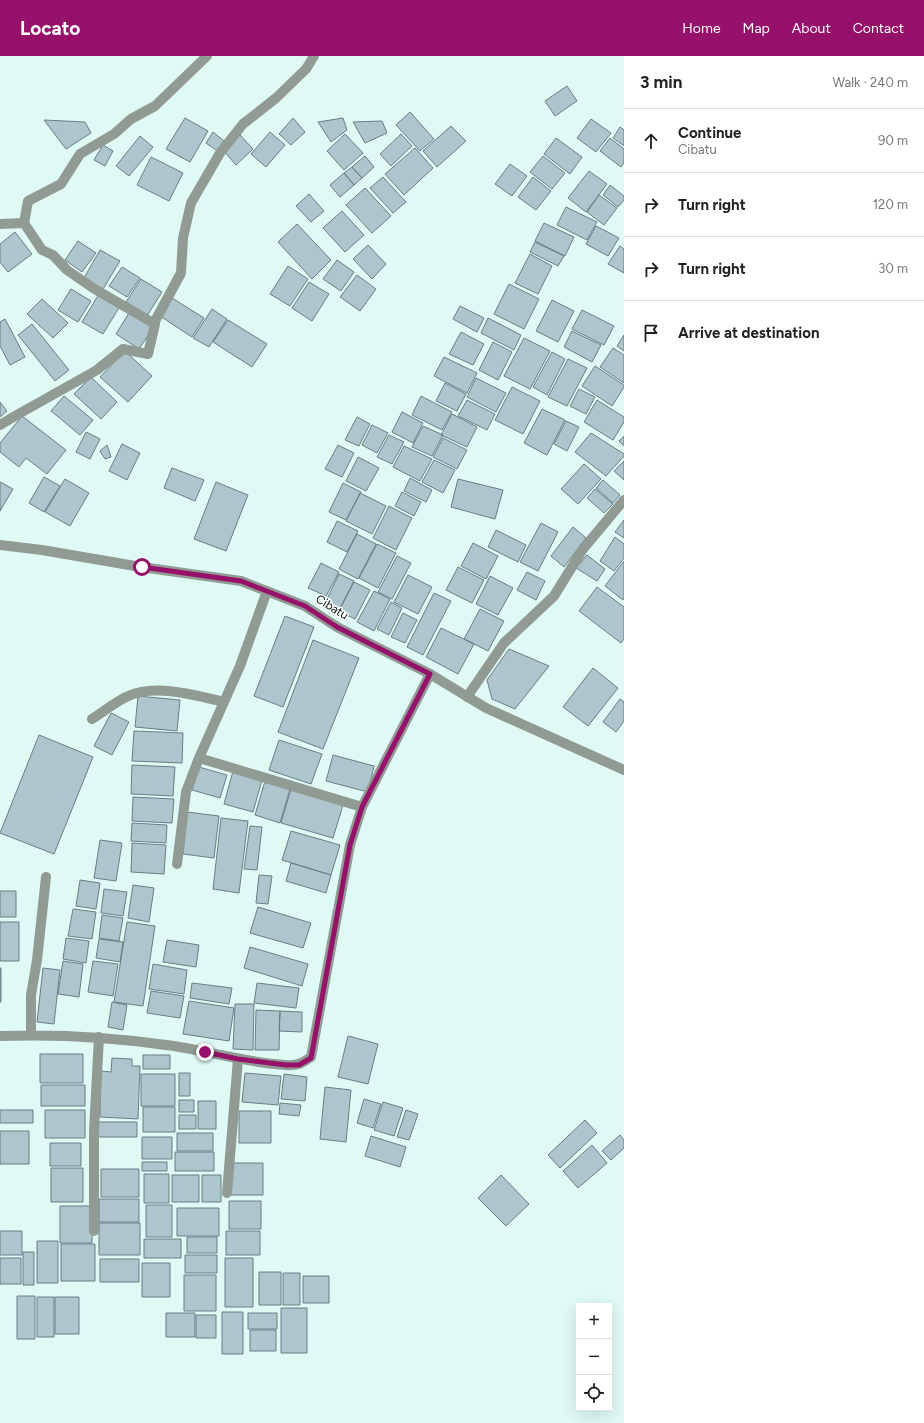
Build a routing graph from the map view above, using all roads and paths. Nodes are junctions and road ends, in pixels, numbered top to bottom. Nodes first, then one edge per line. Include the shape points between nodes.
1 (207, 56) edge
2 (314, 56) edge
3 (24, 223) junction
4 (0, 224) edge
5 (154, 323) junction
6 (0, 426) edge
7 (624, 500) edge
8 (0, 545) edge
9 (267, 591) junction
10 (430, 674) junction
11 (467, 697) junction
12 (224, 702) junction
13 (92, 719) dead end
14 (199, 758) junction
15 (624, 770) edge
16 (362, 807) junction
17 (177, 864) dead end
18 (46, 877) dead end
19 (31, 1034) junction
20 (0, 1036) edge
21 (99, 1038) junction
22 (238, 1059) junction
23 (227, 1193) dead end
24 (94, 1231) dead end

1 - 3 street via 155,106 80,154 61,184 28,201
2 - 5 street via 306,69 276,98 243,124 220,153 191,203 183,238 181,273
3 - 4 street
3 - 5 street via 42,250 53,255 67,270
5 - 6 street via 148,354 123,349 97,370
7 - 11 street via 583,549 554,596 504,643
8 - 9 street, Cibatu via 241,581
9 - 10 street, Cibatu via 305,606 337,627
9 - 12 street
10 - 11 street, Cibatu
10 - 16 street
11 - 15 street, Cibatu
12 - 13 street via 189,694 142,691 126,697
12 - 14 street
14 - 16 street
14 - 17 street via 186,792
16 - 22 street via 350,845 311,1058 299,1065
18 - 19 street via 38,960 31,995
19 - 20 street
19 - 21 street
21 - 22 street via 167,1045
21 - 24 street via 94,1131
22 - 23 street

